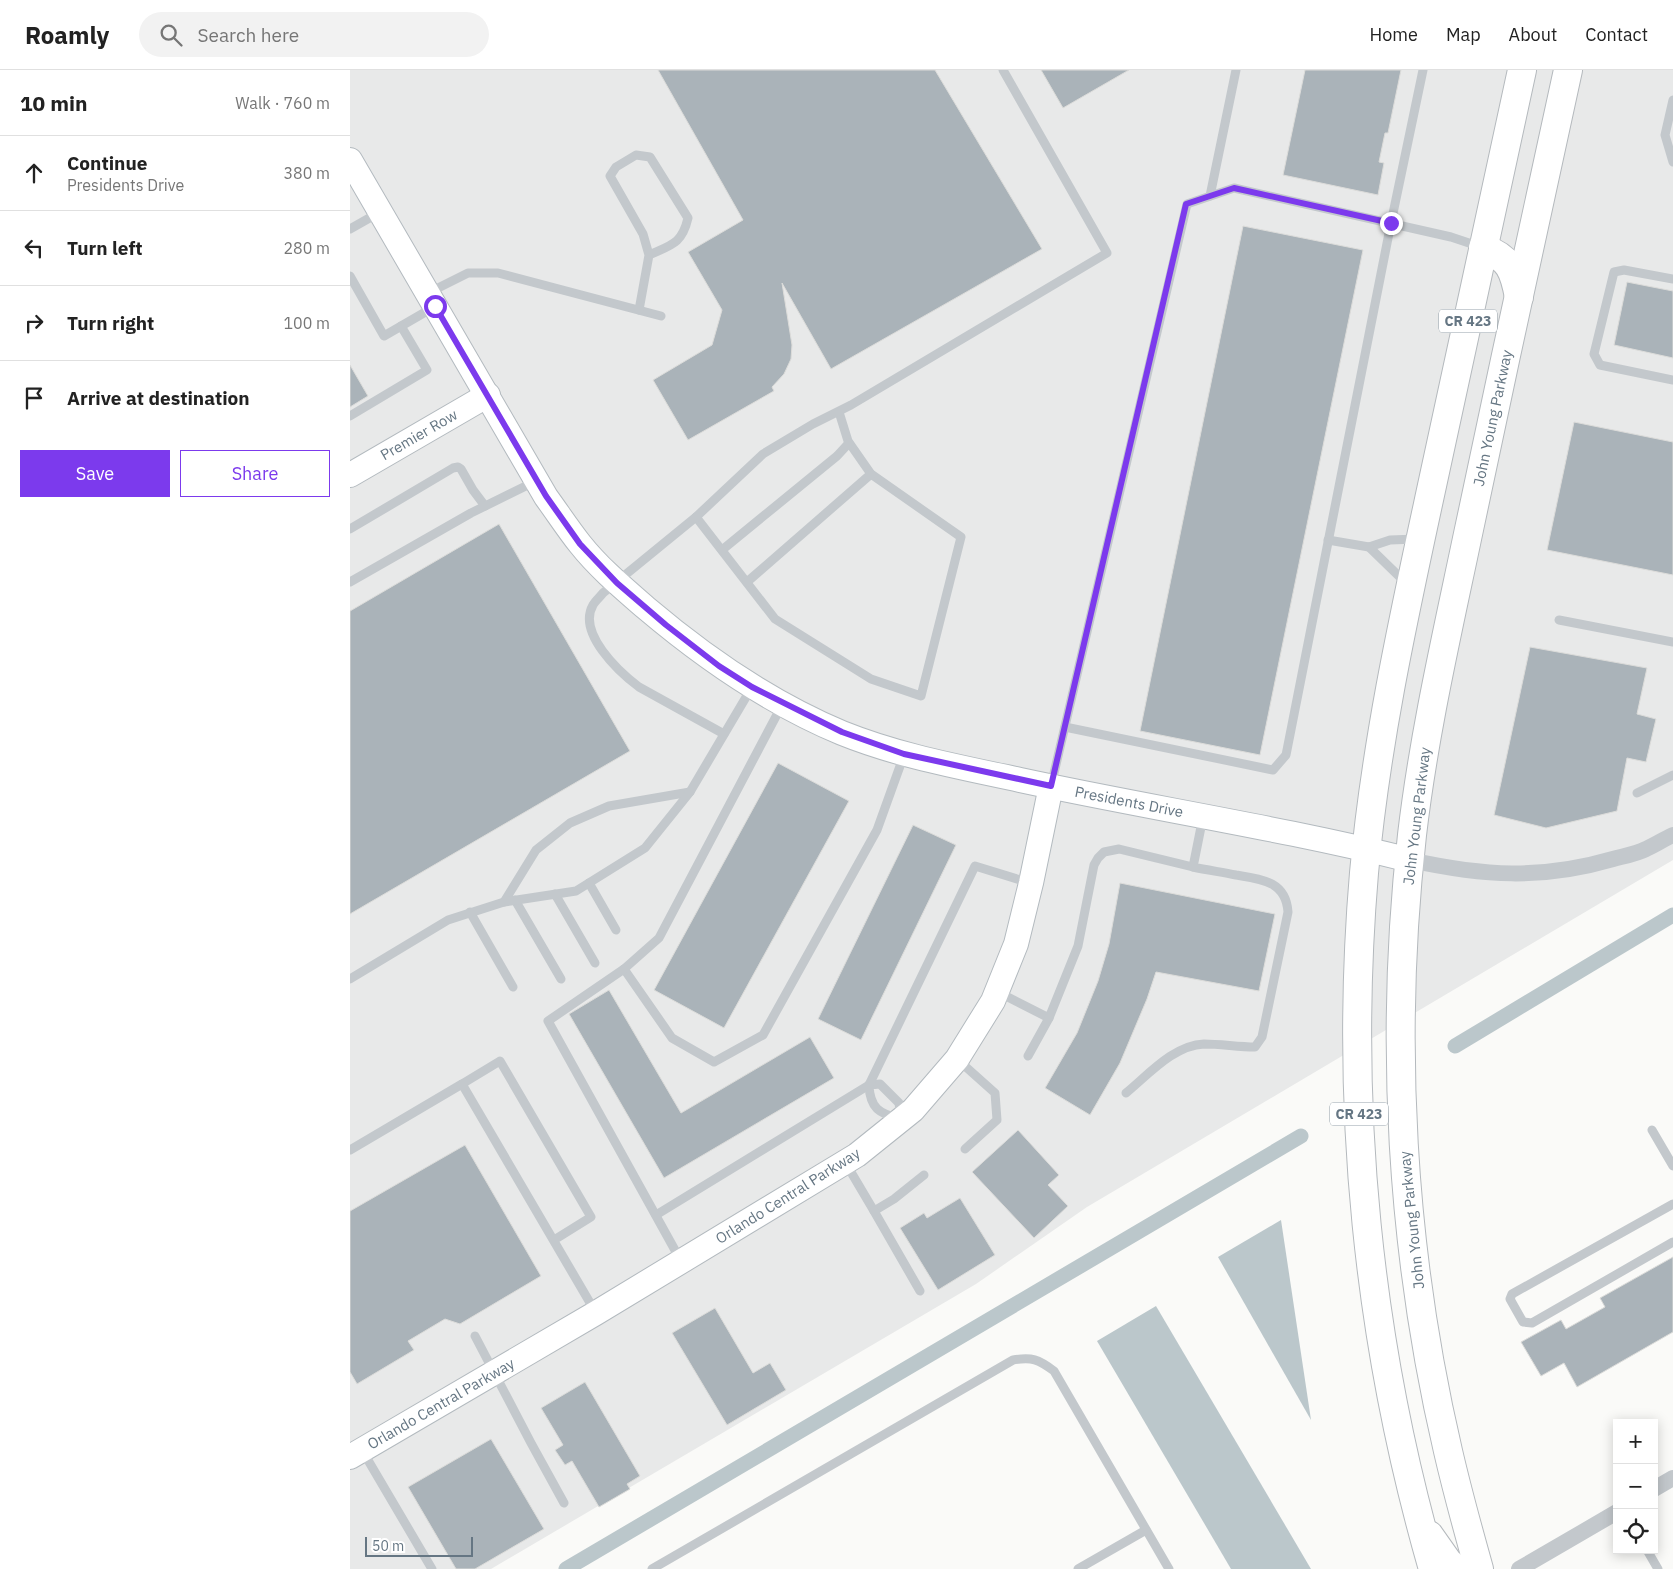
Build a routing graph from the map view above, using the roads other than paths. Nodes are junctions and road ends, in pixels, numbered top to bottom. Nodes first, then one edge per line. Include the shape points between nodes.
1 (1003, 70) edge
2 (1236, 70) edge
3 (1424, 70) edge
4 (1522, 70) edge
5 (1568, 70) edge
6 (1673, 100) edge
7 (350, 160) edge
8 (1673, 162) edge
9 (1210, 196) junction
10 (380, 212) junction
11 (1391, 223) junction
12 (350, 230) edge
13 (1484, 248) junction
14 (649, 255) junction
15 (350, 276) edge
16 (1673, 279) edge
17 (1519, 298) junction
18 (432, 299) junction
19 (639, 310) junction
20 (660, 316) dead end
21 (401, 326) junction
22 (1673, 380) edge
23 (488, 395) junction
24 (839, 412) junction
25 (350, 416) edge
26 (849, 443) junction
27 (350, 474) edge
28 (871, 474) junction
29 (537, 481) junction
30 (485, 506) junction
31 (696, 516) junction
32 (350, 529) edge
33 (1420, 539) junction
34 (1328, 540) junction
35 (1369, 546) junction
36 (722, 550) junction
37 (350, 582) edge
38 (747, 582) junction
39 (617, 583) junction
40 (1410, 588) junction
41 (1558, 620) dead end
42 (1673, 642) edge
43 (752, 687) junction
44 (783, 703) junction
45 (1064, 727) junction
46 (724, 734) junction
47 (904, 754) junction
48 (1673, 775) edge
49 (1051, 786) junction
50 (690, 792) junction
51 (1637, 793) dead end
52 (1204, 817) junction
53 (1673, 834) edge
54 (1367, 850) junction
55 (1410, 860) junction
56 (1193, 867) junction
57 (589, 882) junction
58 (1031, 883) junction
59 (555, 894) junction
60 (515, 900) junction
61 (504, 902) junction
62 (470, 912) junction
63 (616, 930) dead end
64 (595, 964) dead end
65 (624, 970) junction
66 (350, 979) edge
67 (560, 979) dead end
68 (513, 987) dead end
69 (997, 991) junction
70 (1049, 1018) junction
71 (1028, 1056) dead end
72 (957, 1059) junction
73 (462, 1084) junction
74 (869, 1085) junction
75 (1126, 1093) dead end
76 (901, 1119) junction
77 (1652, 1130) dead end
78 (965, 1149) dead end
79 (350, 1150) edge
80 (845, 1162) junction
81 (1673, 1166) edge
82 (924, 1175) dead end
83 (1673, 1204) edge
84 (874, 1211) junction
85 (656, 1215) junction
86 (554, 1240) junction
87 (1673, 1242) edge
88 (681, 1261) junction
89 (920, 1291) dead end
90 (596, 1313) junction
91 (475, 1336) dead end
92 (495, 1372) junction
93 (356, 1453) edge
94 (1673, 1478) edge
95 (1658, 1487) edge
96 (564, 1503) dead end
97 (1613, 1514) edge
98 (1420, 1522) junction
99 (1146, 1530) junction
100 (1649, 1554) edge
101 (432, 1569) edge
102 (652, 1569) edge
103 (1078, 1569) edge
104 (1169, 1569) edge
105 (1433, 1569) edge
106 (1456, 1569) edge
107 (1479, 1569) edge
108 (1520, 1569) edge
109 (1658, 1569) edge

1 - 24 lane via 1107,253
2 - 9 lane
3 - 11 lane
4 - 13 highway, CR 423
5 - 17 highway, John Young Parkway / CR 423
6 - 8 lane via 1665,134
7 - 10 street, Presidents Drive
9 - 11 lane via 1234,188
9 - 45 lane via 1186,204
10 - 12 lane
10 - 18 street, Presidents Drive
11 - 13 lane via 1450,236
11 - 34 lane
13 - 17 highway via 1507,262 1515,276
13 - 33 highway, CR 423
14 - 14 lane via 643,234 610,176 616,167 636,155 650,157 688,218 685,230 675,243
14 - 19 lane
15 - 21 lane via 384,336
16 - 22 lane via 1624,270 1614,272 1594,354 1600,365
17 - 55 highway, John Young Parkway / CR 423 via 1434,692
18 - 19 lane via 468,273 498,273
18 - 21 lane
18 - 23 street, Presidents Drive
19 - 20 lane
21 - 25 lane via 427,370
23 - 27 street, Premier Row
23 - 29 street, Presidents Drive
24 - 26 lane
24 - 31 lane via 764,454
26 - 28 lane
26 - 36 lane
28 - 38 lane
28 - 38 lane via 961,537 921,696 871,679 776,619
29 - 30 lane
29 - 39 street, Presidents Drive via 580,544
30 - 32 lane via 458,467
30 - 37 lane
31 - 36 lane
31 - 39 lane
33 - 35 lane via 1390,540
33 - 40 highway, CR 423
34 - 35 lane
34 - 45 lane via 1286,755 1273,770
35 - 40 lane
36 - 38 lane
39 - 43 street, Presidents Drive via 719,666
39 - 46 lane via 593,605 589,617 591,632 607,657 639,687
40 - 54 highway, CR 423 via 1384,720
41 - 42 lane
43 - 44 street, Presidents Drive
43 - 46 lane
44 - 47 street, Presidents Drive via 842,732
44 - 65 lane via 659,938
45 - 49 lane
46 - 50 lane
47 - 49 street, Presidents Drive
47 - 65 lane via 877,830 763,1035 714,1062 672,1038
48 - 51 lane
49 - 52 street, Presidents Drive
49 - 58 street, Orlando Central Parkway
50 - 57 lane via 645,848
50 - 61 lane via 609,806 570,823 536,850
52 - 54 street, Presidents Drive
52 - 56 lane
53 - 55 street, Presidents Drive via 1644,850 1601,863 1536,874 1477,872
54 - 55 street, Presidents Drive
54 - 98 highway, CR 423 via 1357,992 1359,1129 1364,1199 1370,1263 1388,1377
55 - 107 highway, John Young Parkway / CR 423 via 1401,1028 1402,1109 1412,1233 1437,1397
56 - 70 lane via 1119,849 1104,852 1098,858 1078,946
56 - 75 lane via 1268,881 1280,890 1288,904 1262,1037 1255,1047 1203,1044 1189,1047 1164,1061
57 - 59 lane via 576,891
57 - 63 lane
58 - 69 street, Orlando Central Parkway via 1016,944
58 - 74 lane via 976,866
59 - 60 lane
59 - 64 lane
60 - 61 lane
60 - 67 lane
61 - 62 lane
62 - 66 lane via 448,920
62 - 68 lane
65 - 85 lane via 548,1021
69 - 70 lane
69 - 72 street, Orlando Central Parkway
70 - 71 lane
72 - 76 street, Orlando Central Parkway via 913,1110
72 - 78 lane via 995,1093 997,1120
73 - 79 lane
73 - 86 lane
73 - 86 lane via 500,1061 591,1217
74 - 76 lane via 870,1099 883,1115
74 - 76 lane via 880,1084 899,1103
74 - 85 lane
76 - 80 street, Orlando Central Parkway
77 - 81 lane
80 - 84 lane
80 - 88 street, Orlando Central Parkway
82 - 84 lane
83 - 87 lane via 1512,1294 1510,1299 1523,1322 1532,1323
84 - 89 lane
85 - 88 lane
86 - 90 lane
88 - 90 street, Orlando Central Parkway
90 - 92 street, Orlando Central Parkway
91 - 92 lane
92 - 93 street, Orlando Central Parkway
92 - 96 lane
93 - 101 lane
94 - 95 street
97 - 108 street
98 - 105 highway, CR 423
98 - 106 highway
99 - 102 lane via 1054,1371 1041,1361 1028,1358 1013,1360
99 - 103 lane
99 - 104 lane
100 - 109 lane

